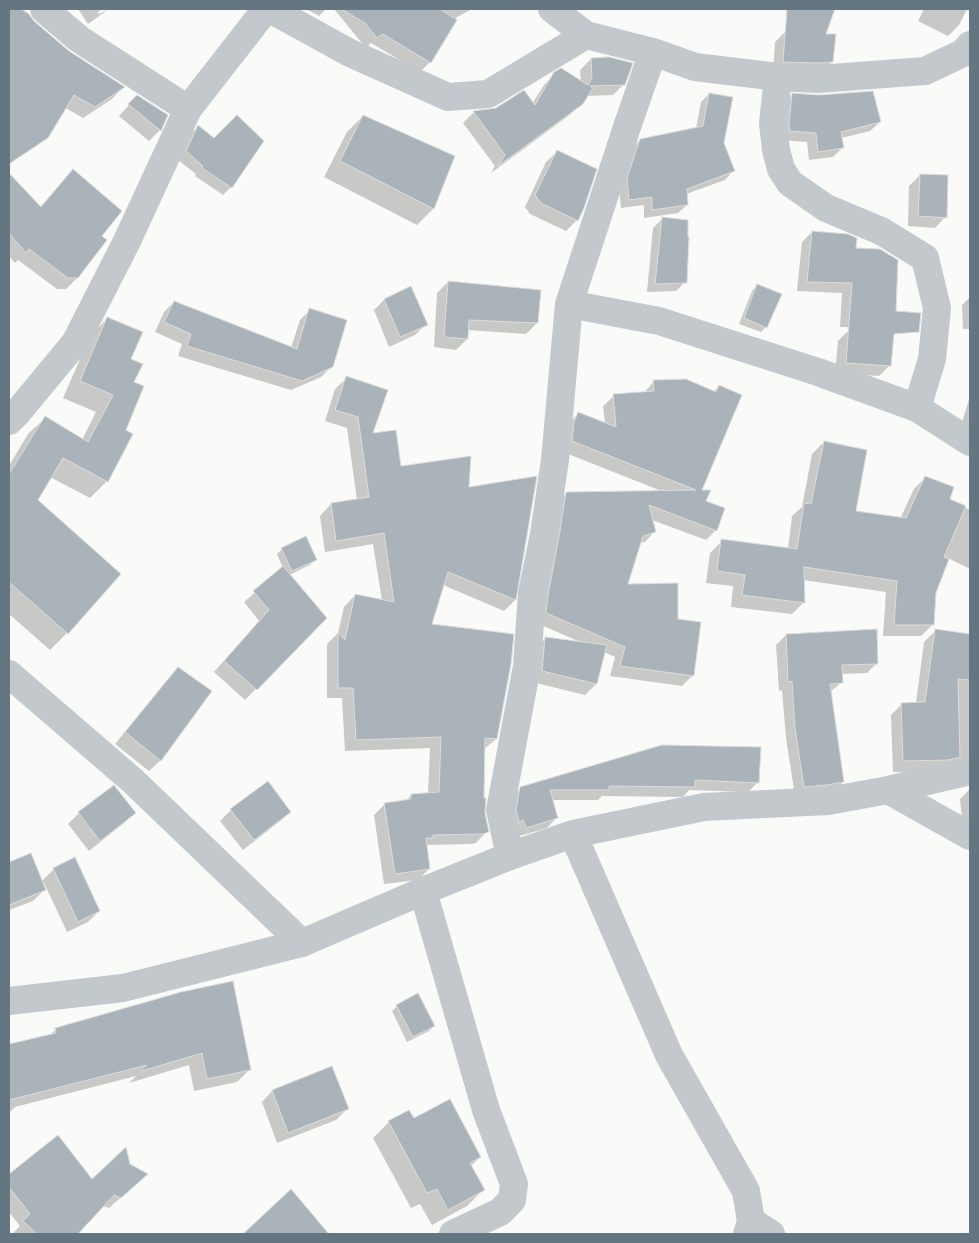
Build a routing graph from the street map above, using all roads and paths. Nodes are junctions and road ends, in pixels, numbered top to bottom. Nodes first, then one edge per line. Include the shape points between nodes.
1 (44, 9) edge
2 (266, 9) edge
3 (270, 9) edge
4 (552, 9) edge
5 (586, 35) junction
6 (970, 45) edge
7 (652, 52) junction
8 (778, 78) junction
9 (188, 108) junction
10 (569, 304) junction
11 (917, 408) junction
12 (12, 413) edge
13 (970, 442) edge
14 (9, 674) edge
15 (970, 771) edge
16 (888, 790) junction
17 (573, 834) junction
18 (970, 836) edge
19 (510, 856) junction
20 (423, 890) junction
21 (302, 943) junction
22 (9, 1001) edge
23 (756, 1230) edge
24 (453, 1234) edge

1 - 9 street via 79,40
2 - 9 street
3 - 5 street via 350,53 448,97 488,94
4 - 5 street
5 - 7 street
6 - 8 street via 963,53 925,71 818,79
7 - 8 street via 695,66
7 - 10 street
8 - 11 street via 774,123 776,150 781,169 790,183 826,208 881,230 925,258 937,308 932,359
9 - 12 street via 76,343
10 - 11 street via 658,321 818,372
10 - 19 street via 555,460 532,593 527,666 500,810
11 - 13 street
14 - 21 street via 133,781
15 - 16 street
16 - 17 street via 828,801 704,807
16 - 18 street
17 - 19 street
17 - 23 street via 669,1055 746,1191
19 - 20 street
20 - 21 street
20 - 24 street via 486,1110 514,1184 512,1200 500,1212
21 - 22 street via 123,988

